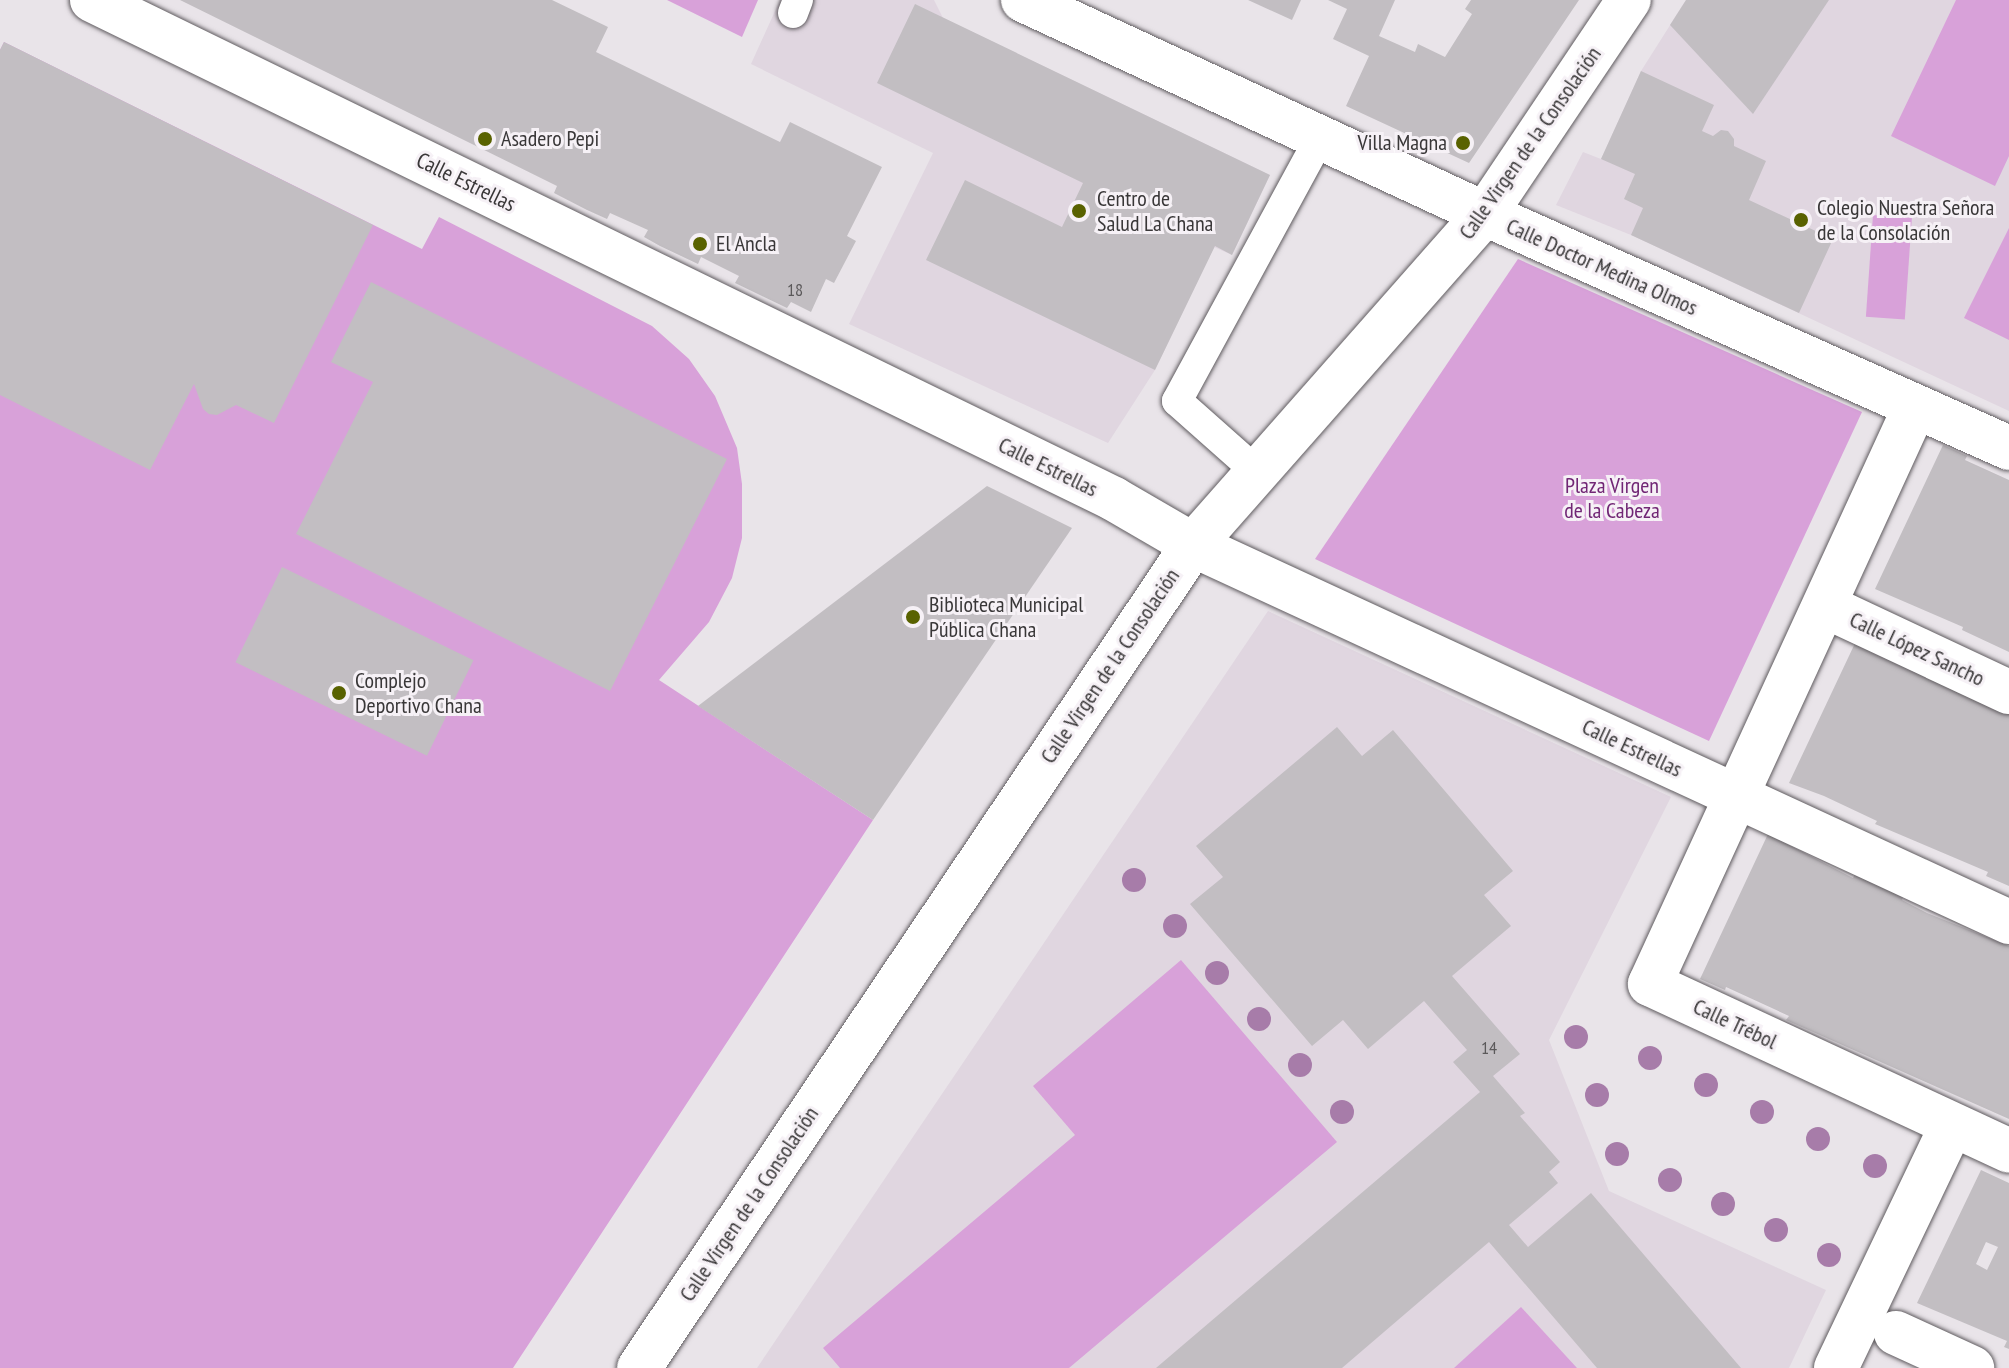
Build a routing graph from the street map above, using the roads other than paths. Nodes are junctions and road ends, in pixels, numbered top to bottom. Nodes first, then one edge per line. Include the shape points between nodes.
1 (92, 0) edge
2 (1023, 0) edge
3 (1629, 0) edge
4 (1320, 138) junction
5 (1485, 214) junction
6 (1915, 407) junction
7 (2009, 448) edge
8 (1257, 472) junction
9 (1193, 545) junction
10 (1825, 606) junction
11 (2009, 692) edge
12 (1736, 795) junction
13 (2009, 922) edge
14 (1952, 1125) junction
15 (2009, 1151) edge
16 (1896, 1333) dead end
17 (639, 1368) edge
18 (1836, 1368) edge
19 (1972, 1368) edge

1 - 9 street, Calle Estrellas via 1114,499
2 - 4 street, Calle Doctor Medina Olmos
3 - 5 street, Calle Virgen de la Consolación
4 - 5 street, Calle Doctor Medina Olmos
4 - 8 lane via 1177,401
5 - 6 street, Calle Doctor Medina Olmos
5 - 8 street, Calle Virgen de la Consolación
6 - 7 street, Calle Doctor Medina Olmos
6 - 10 street
8 - 9 street, Calle Virgen de la Consolación
9 - 12 street, Calle Estrellas
9 - 17 street, Calle Virgen de la Consolación
10 - 11 street, Calle López Sancho
10 - 12 street
12 - 13 street, Calle Estrellas
12 - 14 street, Calle Trébol via 1650,984
14 - 15 street, Calle Trébol
14 - 18 street
16 - 19 street

